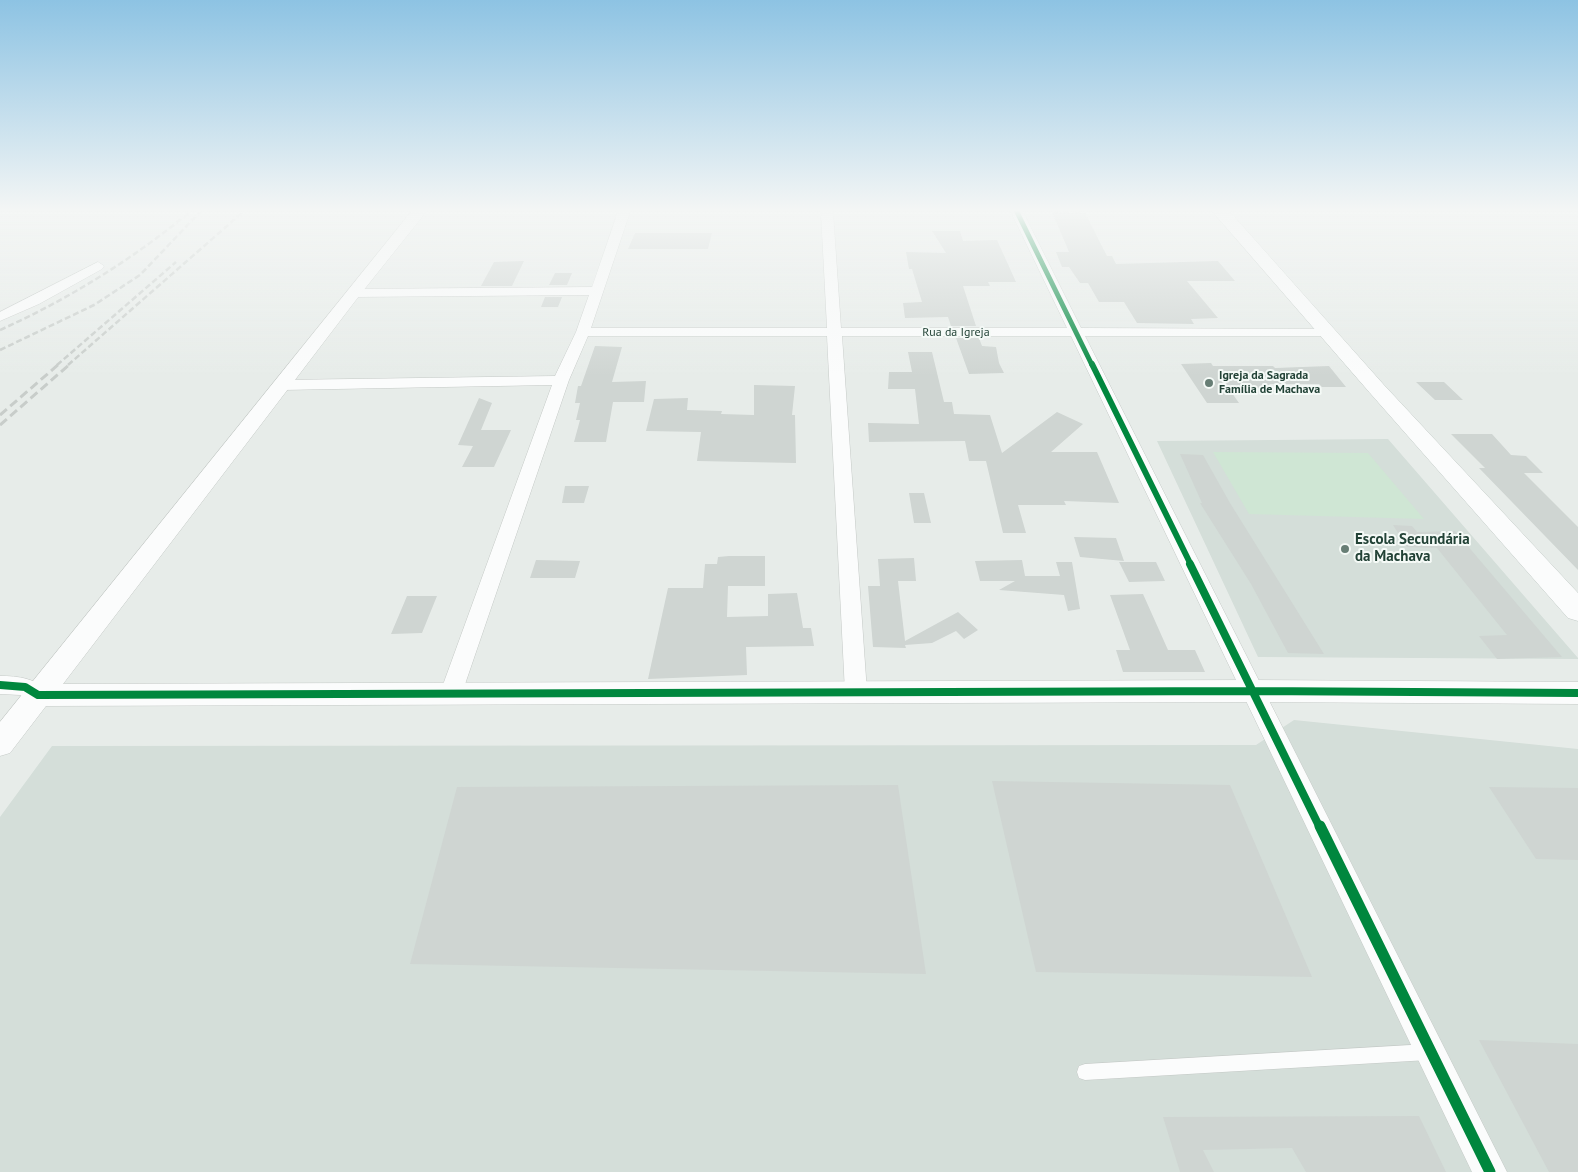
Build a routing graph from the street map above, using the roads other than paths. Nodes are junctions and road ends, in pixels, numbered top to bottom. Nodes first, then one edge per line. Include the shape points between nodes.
1 (97, 267) edge
2 (374, 267) edge
3 (605, 267) edge
4 (830, 267) edge
5 (1043, 267) edge
6 (1270, 267) edge
7 (597, 291) junction
8 (353, 293) junction
9 (0, 317) edge
10 (583, 332) junction
11 (1328, 332) junction
12 (834, 333) junction
13 (1075, 333) junction
14 (562, 380) junction
15 (282, 386) junction
16 (1578, 611) edge
17 (0, 685) edge
18 (1251, 691) junction
19 (856, 692) junction
20 (451, 693) junction
21 (1578, 693) edge
22 (38, 695) junction
23 (0, 744) edge
24 (1430, 1052) junction
25 (1085, 1072) dead end
26 (1490, 1172) edge

1 - 9 street
2 - 8 street
3 - 7 street
4 - 12 street
5 - 13 street
6 - 11 main road
7 - 8 street
7 - 10 street
8 - 15 street
10 - 12 street, Rua da Igreja
10 - 14 street
11 - 13 street, Rua da Igreja
11 - 16 main road
12 - 13 street, Rua da Igreja
12 - 19 street
13 - 18 street
14 - 15 street
14 - 20 street
15 - 22 street
17 - 22 street via 20,685
18 - 19 street
18 - 21 street
18 - 24 street
19 - 20 street
20 - 22 street
22 - 23 street
24 - 25 lane
24 - 26 street

